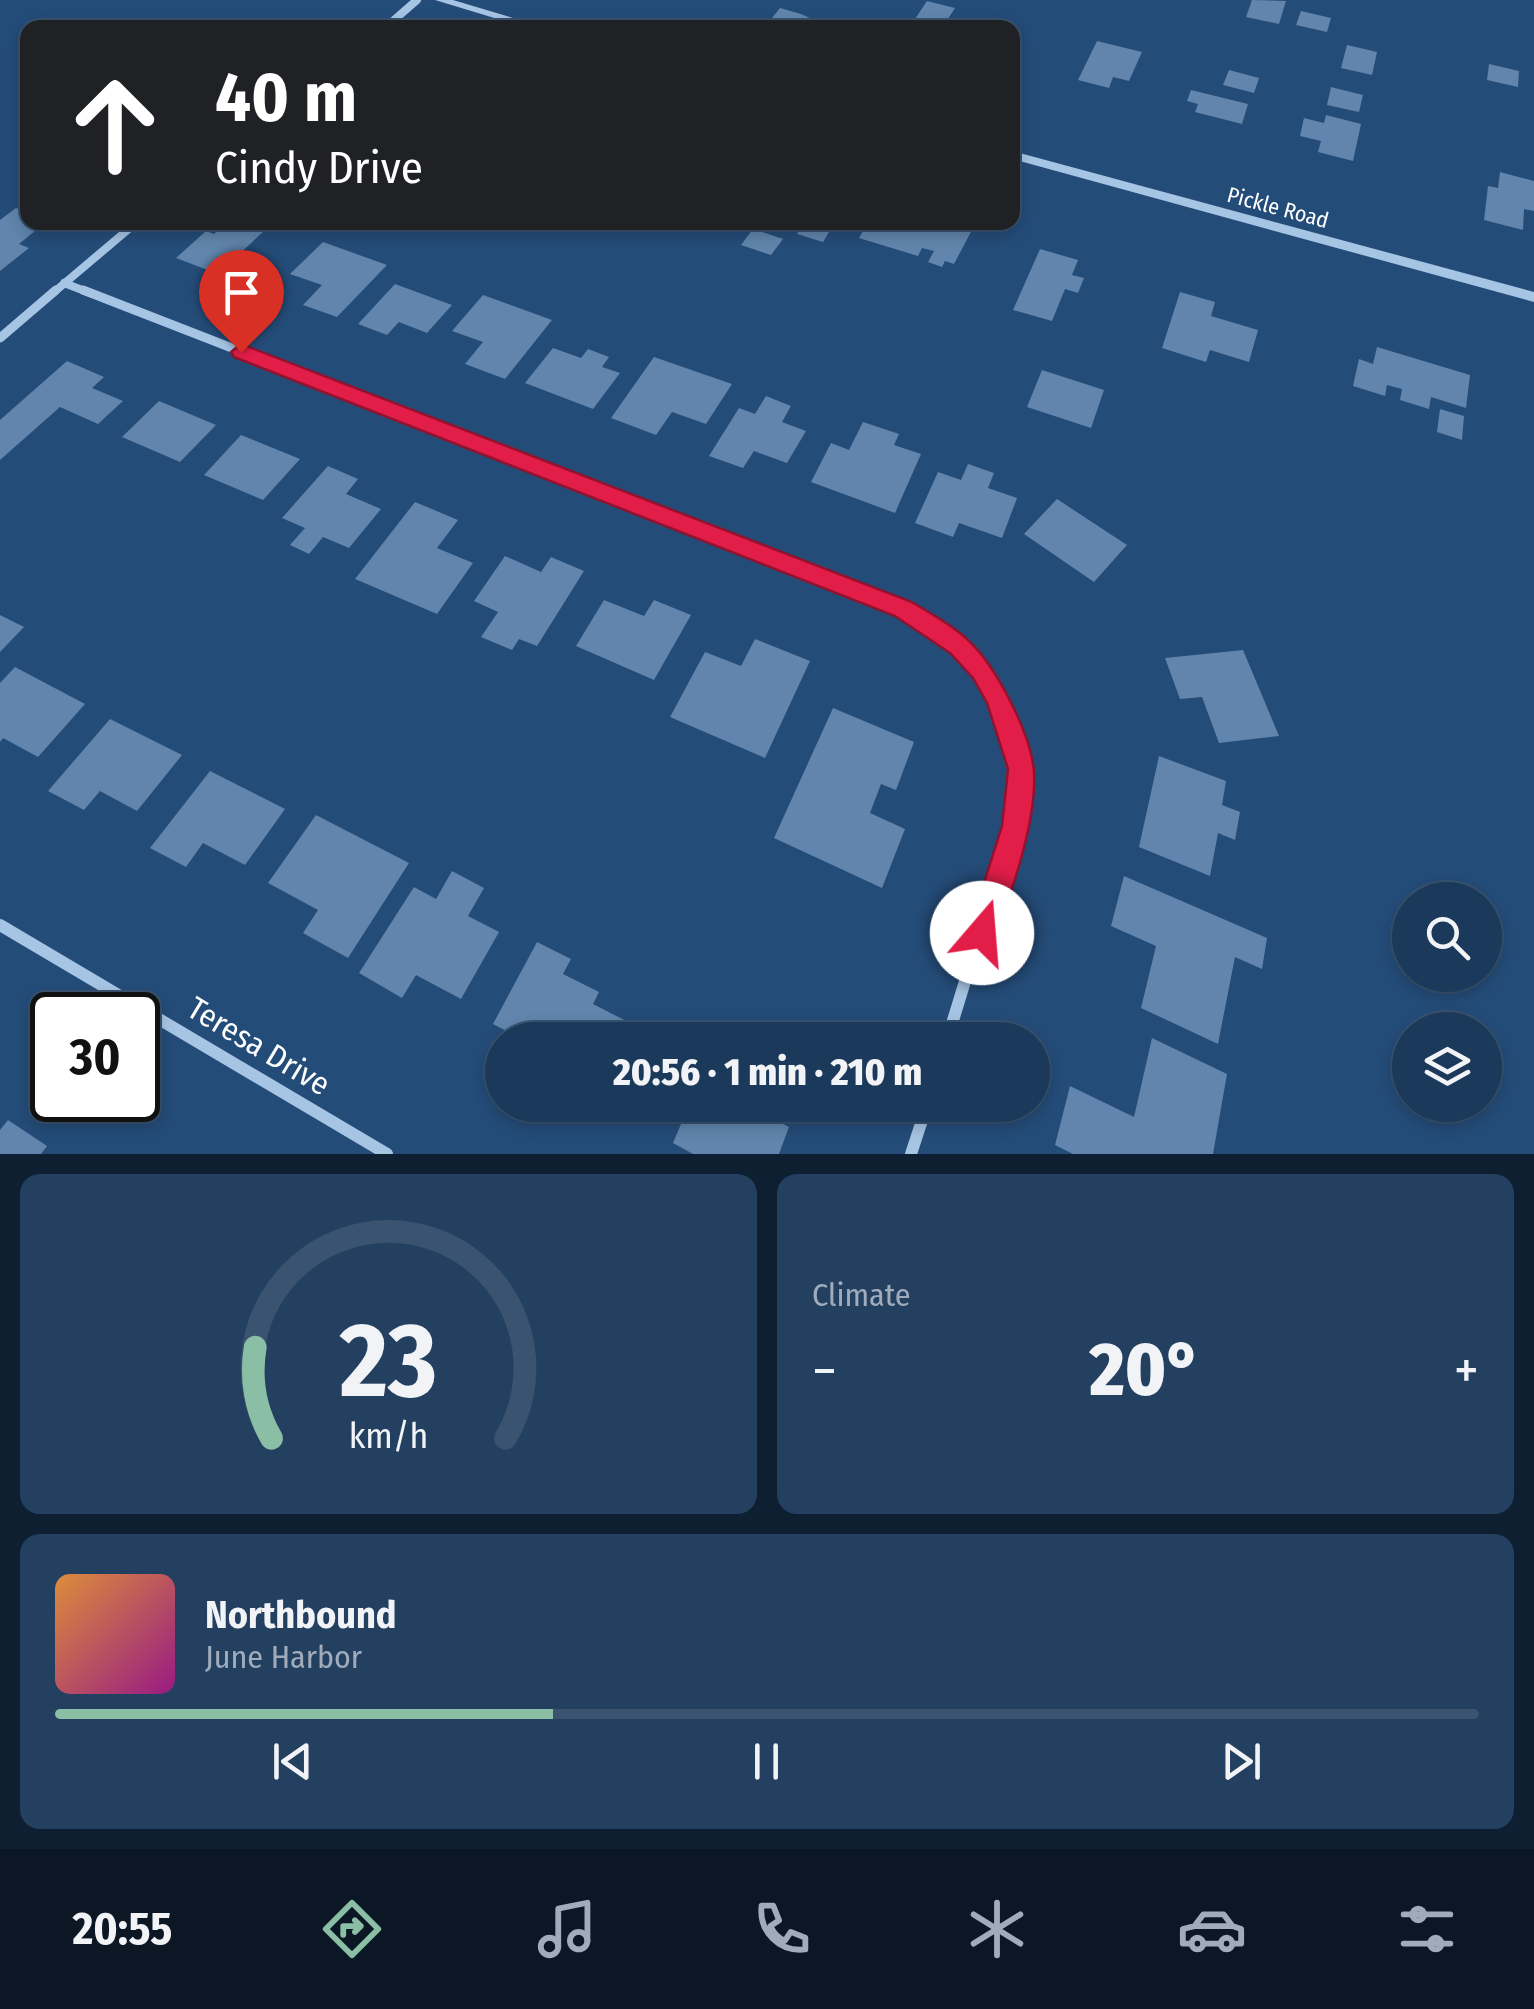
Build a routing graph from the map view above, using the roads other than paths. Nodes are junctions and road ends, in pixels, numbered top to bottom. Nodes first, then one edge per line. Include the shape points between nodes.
1 (418, 0) edge
2 (441, 0) edge
3 (394, 20) edge
4 (513, 20) edge
5 (1020, 157) edge
6 (127, 230) edge
7 (64, 283) junction
8 (1534, 297) edge
9 (0, 338) edge
10 (0, 925) edge
11 (953, 1022) edge
12 (921, 1122) edge
13 (386, 1154) edge
14 (911, 1154) edge

1 - 3 street
2 - 4 street
5 - 8 street, Pickle Road
6 - 7 street
7 - 9 street
7 - 11 street via 904,609 958,646 998,700 1021,769 1021,799
10 - 13 street, Teresa Drive
12 - 14 street

